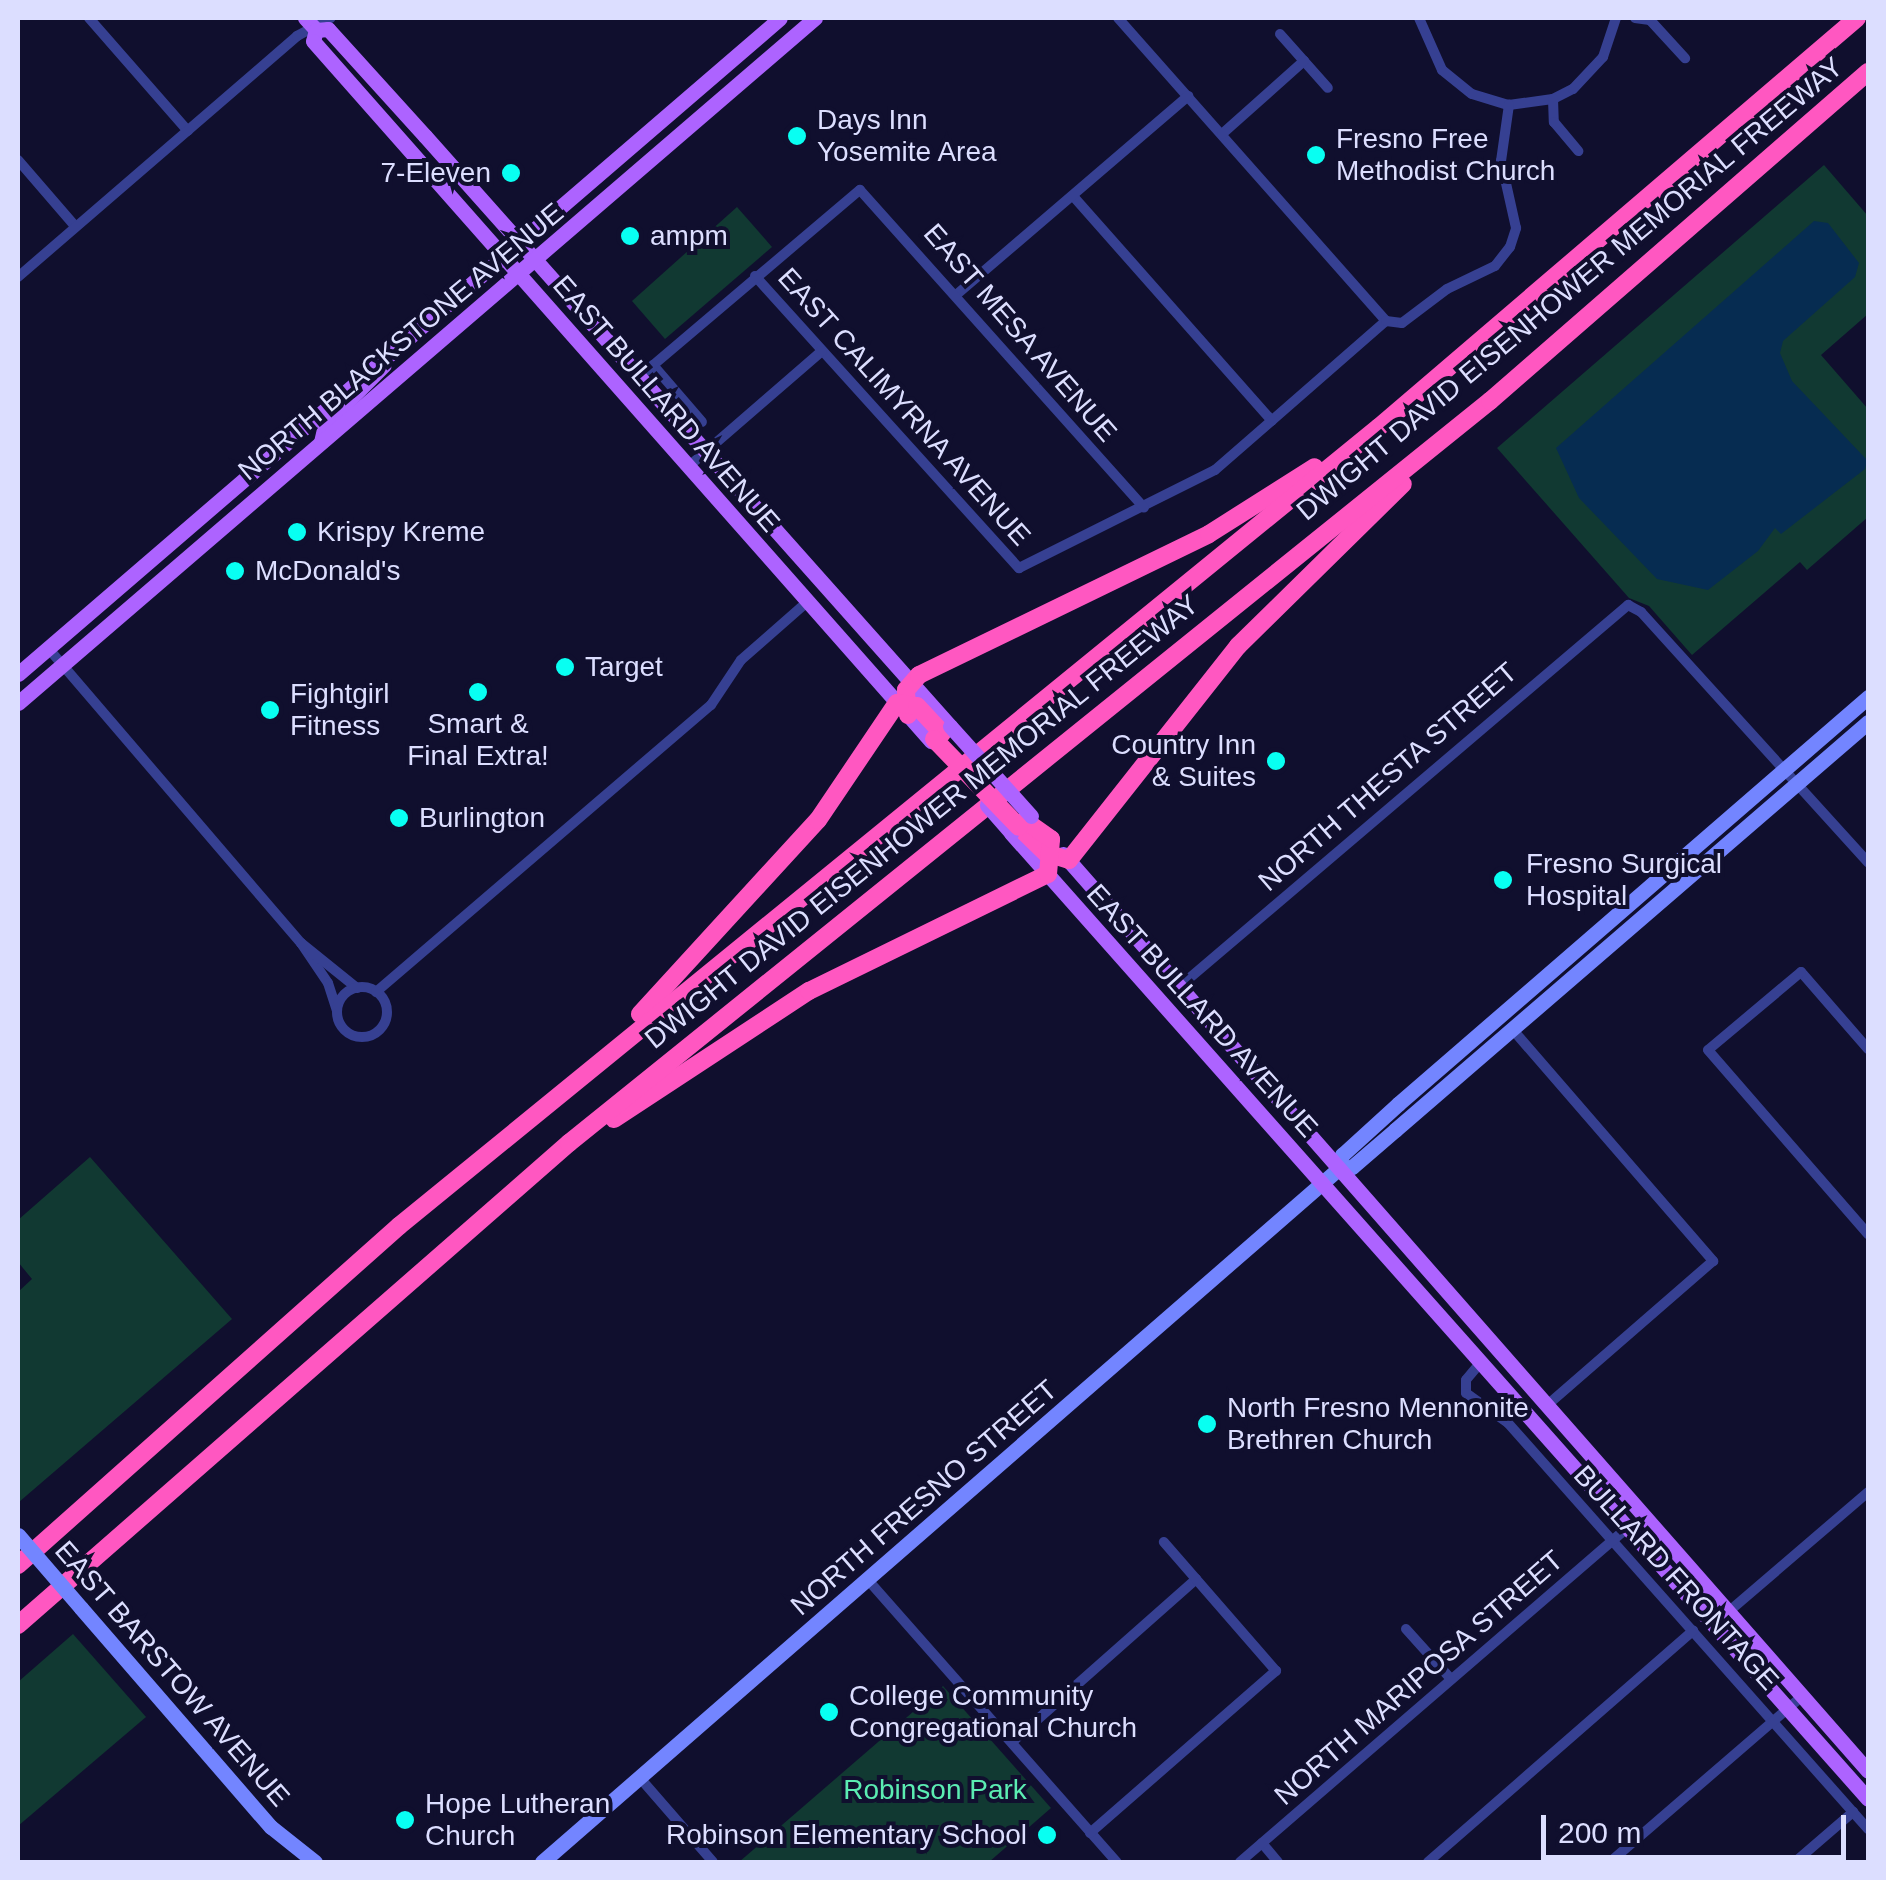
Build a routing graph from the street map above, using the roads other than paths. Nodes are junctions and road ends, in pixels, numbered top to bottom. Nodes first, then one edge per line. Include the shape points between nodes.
1 (90, 18) edge
2 (330, 18) edge
3 (780, 18) edge
4 (815, 18) edge
5 (1118, 18) edge
6 (1420, 18) edge
7 (1616, 18) edge
8 (1635, 18) edge
9 (1857, 18) edge
10 (311, 25) edge
11 (1280, 34) dead end
12 (1685, 58) dead end
13 (1304, 61) junction
14 (1868, 72) edge
15 (342, 74) junction
16 (1328, 88) dead end
17 (1188, 96) junction
18 (1553, 100) junction
19 (1508, 105) junction
20 (188, 130) junction
21 (1222, 134) junction
22 (425, 136) junction
23 (1578, 151) dead end
24 (18, 160) edge
25 (1074, 196) junction
26 (76, 226) junction
27 (518, 240) junction
28 (499, 254) junction
29 (536, 260) junction
30 (518, 275) junction
31 (755, 276) junction
32 (18, 278) edge
33 (956, 294) junction
34 (1386, 320) junction
35 (415, 328) junction
36 (822, 351) junction
37 (653, 365) junction
38 (638, 378) junction
39 (1490, 401) junction
40 (1272, 421) junction
41 (702, 422) dead end
42 (1379, 427) junction
43 (296, 433) junction
44 (321, 442) junction
45 (704, 453) junction
46 (688, 467) junction
47 (1144, 508) junction
48 (243, 509) junction
49 (808, 602) junction
50 (48, 648) junction
51 (62, 665) junction
52 (18, 674) edge
53 (1868, 696) edge
54 (18, 703) edge
55 (908, 705) junction
56 (1868, 722) edge
57 (939, 735) junction
58 (1783, 770) junction
59 (1797, 783) junction
60 (1021, 824) junction
61 (1055, 857) junction
62 (1868, 862) edge
63 (301, 943) junction
64 (1583, 944) junction
65 (1179, 987) junction
66 (356, 988) junction
67 (376, 992) junction
68 (337, 1011) junction
69 (1512, 1030) junction
70 (1868, 1050) edge
71 (576, 1078) junction
72 (569, 1143) junction
73 (1338, 1170) junction
74 (1322, 1184) junction
75 (1868, 1234) edge
76 (1480, 1362) junction
77 (1546, 1406) junction
78 (1868, 1492) edge
79 (1627, 1528) junction
80 (18, 1536) edge
81 (1612, 1540) junction
82 (1164, 1542) dead end
83 (18, 1564) edge
84 (1196, 1579) junction
85 (868, 1580) junction
86 (1728, 1612) junction
87 (18, 1624) edge
88 (1713, 1626) junction
89 (1406, 1629) dead end
90 (1693, 1632) junction
91 (1451, 1679) junction
92 (1802, 1696) junction
93 (1788, 1709) junction
94 (1773, 1722) junction
95 (1012, 1742) junction
96 (1868, 1771) edge
97 (640, 1778) junction
98 (1868, 1799) edge
99 (1853, 1812) junction
100 (1868, 1830) edge
101 (1090, 1833) junction
102 (1262, 1844) junction
103 (288, 1846) junction
104 (296, 1862) edge
105 (315, 1862) edge
106 (542, 1862) edge
107 (713, 1862) edge
108 (1116, 1862) edge
109 (1240, 1862) edge
110 (1278, 1862) edge
111 (1428, 1862) edge
112 (1610, 1862) edge
113 (1795, 1862) edge

1 - 20 street
2 - 10 street
3 - 27 main road, NORTH BLACKSTONE AVENUE
4 - 29 main road, NORTH BLACKSTONE AVENUE
5 - 17 street
6 - 19 street via 1442,70 1472,94
7 - 18 street via 1590,74
8 - 12 street via 1650,20
9 - 42 highway, DWIGHT DAVID EISENHOWER MEMORIAL FREEWAY
10 - 15 main road via 313,41
10 - 20 street
10 - 22 main road via 328,29
11 - 13 street
13 - 16 street
13 - 21 street
14 - 39 highway, DWIGHT DAVID EISENHOWER MEMORIAL FREEWAY
15 - 22 main road via 366,88 408,132
15 - 28 main road, EAST BULLARD AVENUE
17 - 21 street
17 - 25 street
18 - 19 street
18 - 23 street via 1554,122
19 - 34 street via 1501,161 1516,228 1510,247 1495,266 1402,322
20 - 26 street
21 - 34 street
22 - 27 main road, EAST BULLARD AVENUE
24 - 26 street
25 - 33 street
25 - 40 street
26 - 32 street
27 - 28 main road, NORTH BLACKSTONE AVENUE
27 - 29 main road, EAST BULLARD AVENUE
28 - 30 main road, EAST BULLARD AVENUE
28 - 35 main road, NORTH BLACKSTONE AVENUE
29 - 30 main road, NORTH BLACKSTONE AVENUE
29 - 38 main road, EAST BULLARD AVENUE
30 - 44 main road, NORTH BLACKSTONE AVENUE
30 - 46 main road, EAST BULLARD AVENUE
31 - 33 street, EAST MESA AVENUE via 860,190
31 - 36 street, EAST CALIMYRNA AVENUE
31 - 37 street
33 - 47 street, EAST MESA AVENUE
34 - 40 street
35 - 43 main road, NORTH BLACKSTONE AVENUE
35 - 44 main road via 325,424
36 - 45 street
36 - 47 street, EAST CALIMYRNA AVENUE via 1019,568
37 - 38 street
37 - 41 street
38 - 45 main road, EAST BULLARD AVENUE
39 - 61 highway via 1238,646
39 - 72 highway, DWIGHT DAVID EISENHOWER MEMORIAL FREEWAY
40 - 47 street via 1215,470
42 - 55 highway via 1208,534
42 - 71 highway, DWIGHT DAVID EISENHOWER MEMORIAL FREEWAY
43 - 48 main road via 295,450 247,493
43 - 50 main road, NORTH BLACKSTONE AVENUE
44 - 48 main road, NORTH BLACKSTONE AVENUE
45 - 46 street
45 - 55 main road, EAST BULLARD AVENUE
46 - 49 main road, EAST BULLARD AVENUE
48 - 51 main road, NORTH BLACKSTONE AVENUE
49 - 55 main road, EAST BULLARD AVENUE
49 - 67 street via 741,660 711,705
50 - 51 street
50 - 52 main road, NORTH BLACKSTONE AVENUE
51 - 54 main road, NORTH BLACKSTONE AVENUE
51 - 63 street
53 - 58 main road, NORTH FRESNO STREET
55 - 57 highway
55 - 57 highway
55 - 71 highway via 777,870
56 - 59 main road, NORTH FRESNO STREET
57 - 60 highway
58 - 59 street
58 - 64 main road, NORTH FRESNO STREET
58 - 65 street, NORTH THESTA STREET via 1628,605
59 - 62 street
59 - 69 main road, NORTH FRESNO STREET
60 - 61 highway
60 - 61 main road, EAST BULLARD AVENUE
61 - 65 main road, EAST BULLARD AVENUE
61 - 72 highway via 809,992
61 - 74 main road, EAST BULLARD AVENUE
63 - 66 street
63 - 68 street via 328,983
64 - 69 main road via 1580,957 1512,1020
64 - 73 main road, NORTH FRESNO STREET via 1356,1142
65 - 73 main road, EAST BULLARD AVENUE
66 - 67 street
66 - 68 street
67 - 68 street via 386,1015 374,1034 351,1034
69 - 73 main road, NORTH FRESNO STREET via 1352,1167
69 - 77 street via 1713,1261
70 - 75 street via 1801,972 1708,1050
71 - 83 highway, DWIGHT DAVID EISENHOWER MEMORIAL FREEWAY
72 - 87 highway, DWIGHT DAVID EISENHOWER MEMORIAL FREEWAY
73 - 74 main road, NORTH FRESNO STREET
73 - 77 main road, EAST BULLARD AVENUE
74 - 76 main road, EAST BULLARD AVENUE
74 - 85 main road, NORTH FRESNO STREET
76 - 77 main road via 1494,1364 1534,1406
76 - 79 main road, EAST BULLARD AVENUE
76 - 81 street, BULLARD FRONTAGE via 1466,1380 1466,1393 1508,1423
77 - 86 main road, EAST BULLARD AVENUE
78 - 86 street
79 - 81 street, NORTH MARIPOSA STREET
79 - 88 main road, EAST BULLARD AVENUE
80 - 103 main road, EAST BARSTOW AVENUE, bridge
81 - 90 street, BULLARD FRONTAGE
81 - 91 street, NORTH MARIPOSA STREET
82 - 84 street
84 - 95 street
84 - 101 street via 1276,1670
85 - 95 street
85 - 97 main road, NORTH FRESNO STREET
86 - 88 street
86 - 92 main road, EAST BULLARD AVENUE
88 - 93 main road, EAST BULLARD AVENUE
89 - 91 street
90 - 94 street, BULLARD FRONTAGE
90 - 111 street
91 - 102 street, NORTH MARIPOSA STREET
92 - 93 street
92 - 96 main road, EAST BULLARD AVENUE
93 - 94 street
93 - 98 main road, EAST BULLARD AVENUE
94 - 99 street, BULLARD FRONTAGE
94 - 112 street
95 - 101 street
97 - 106 main road, NORTH FRESNO STREET
97 - 107 street
99 - 100 street, BULLARD FRONTAGE
99 - 113 street
101 - 108 street
102 - 109 street, NORTH MARIPOSA STREET
102 - 110 street
103 - 104 main road, EAST BARSTOW AVENUE
103 - 105 main road, EAST BARSTOW AVENUE

